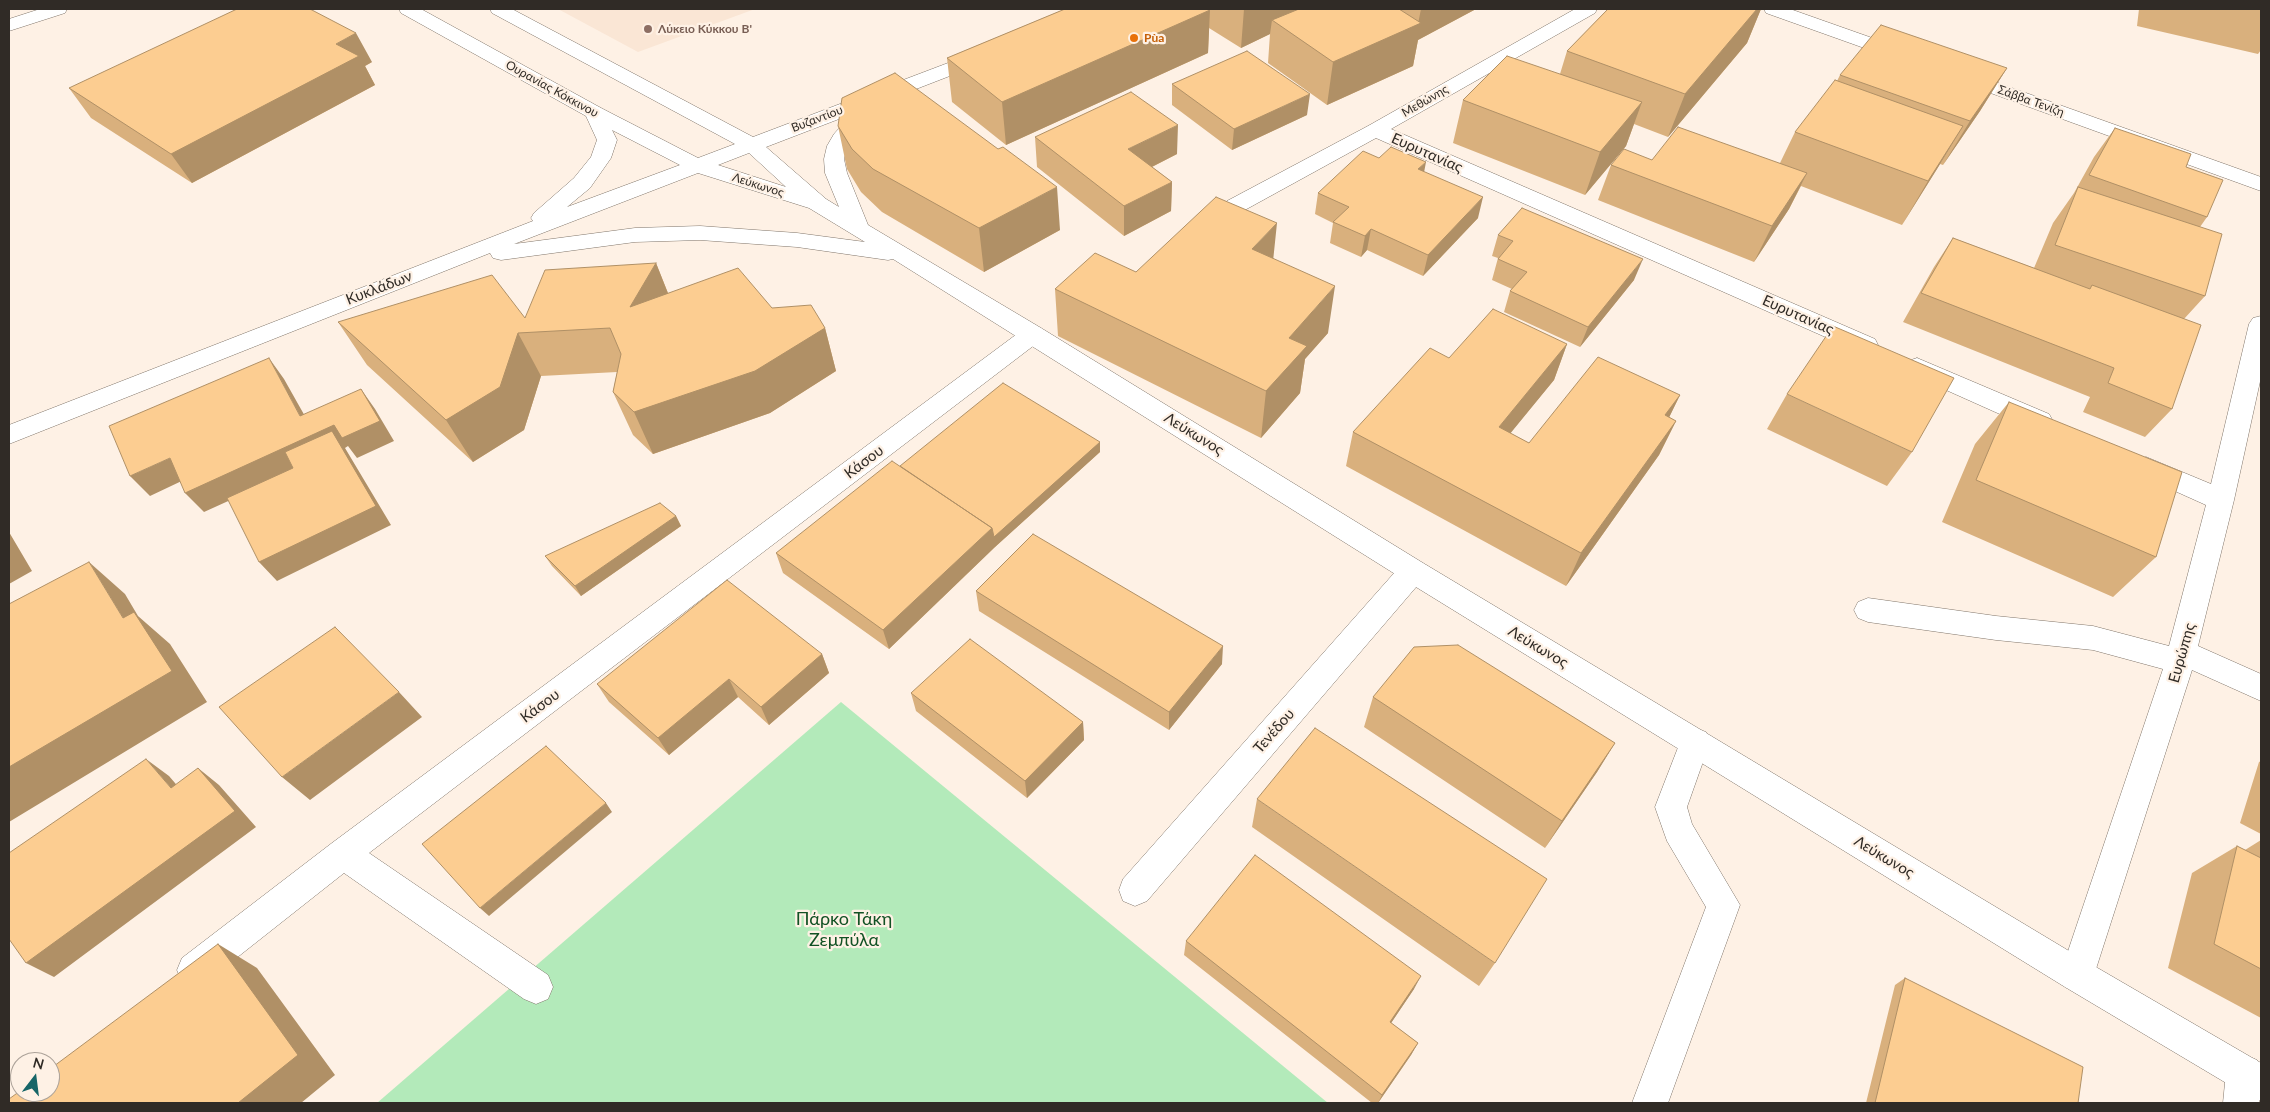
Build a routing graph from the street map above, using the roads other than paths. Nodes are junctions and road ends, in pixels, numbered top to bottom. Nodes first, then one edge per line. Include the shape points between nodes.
1 (58, 9) edge
2 (408, 9) edge
3 (499, 9) edge
4 (1588, 9) edge
5 (1773, 9) edge
6 (9, 25) edge
7 (1000, 50) edge
8 (1924, 63) edge
9 (1942, 69) edge
10 (898, 88) junction
11 (594, 112) junction
12 (1375, 130) junction
13 (751, 144) junction
14 (698, 166) junction
15 (2261, 184) edge
16 (818, 204) junction
17 (1235, 206) edge
18 (859, 229) junction
19 (518, 235) junction
20 (905, 256) junction
21 (440, 264) junction
22 (2261, 324) edge
23 (1033, 334) junction
24 (2058, 428) edge
25 (9, 435) edge
26 (2130, 460) edge
27 (2222, 500) junction
28 (1413, 571) junction
29 (1868, 610) dead end
30 (2182, 657) junction
31 (2261, 688) edge
32 (1695, 742) junction
33 (344, 854) junction
34 (1135, 890) dead end
35 (2077, 975) junction
36 (174, 986) edge
37 (536, 987) dead end
38 (2249, 1087) edge
39 (1650, 1103) edge

1 - 6 main road
2 - 11 main road, Ουρανίας Κόκκινου
3 - 13 main road
4 - 12 main road, Μεθώνης
5 - 8 main road
7 - 10 main road, Βυζαντίου
9 - 15 main road, Σάββα Τενίζη
10 - 13 main road, Βυζαντίου
10 - 18 main road via 854,122 837,146 834,159 836,173
11 - 14 main road, Ουρανίας Κόκκινου
11 - 19 main road via 607,140 593,170 569,196
12 - 17 main road, Μεθώνης
12 - 24 main road, Ευρυτανίας
13 - 14 main road, Κυκλάδων
13 - 16 main road, Λεύκωνος
14 - 16 main road, Λεύκωνος
14 - 19 main road, Κυκλάδων
16 - 18 main road, Λεύκωνος
18 - 20 main road, Λεύκωνος
19 - 21 main road, Κυκλάδων
20 - 21 main road via 797,240 692,233 635,235 560,244
20 - 23 main road, Λεύκωνος
21 - 25 main road, Κυκλάδων
22 - 27 main road, Ευρώπης
23 - 28 main road, Λεύκωνος
23 - 33 main road, Κάσου
26 - 27 main road
27 - 30 main road, Ευρώπης
28 - 32 main road, Λεύκωνος
28 - 34 main road, Τενέδου
29 - 30 main road via 2093,638
30 - 31 main road
30 - 35 main road, Ευρώπης
32 - 35 main road, Λεύκωνος
32 - 39 main road via 1671,807 1678,830 1722,905
33 - 36 main road, Κάσου
33 - 37 main road
35 - 38 main road, Λεύκωνος

